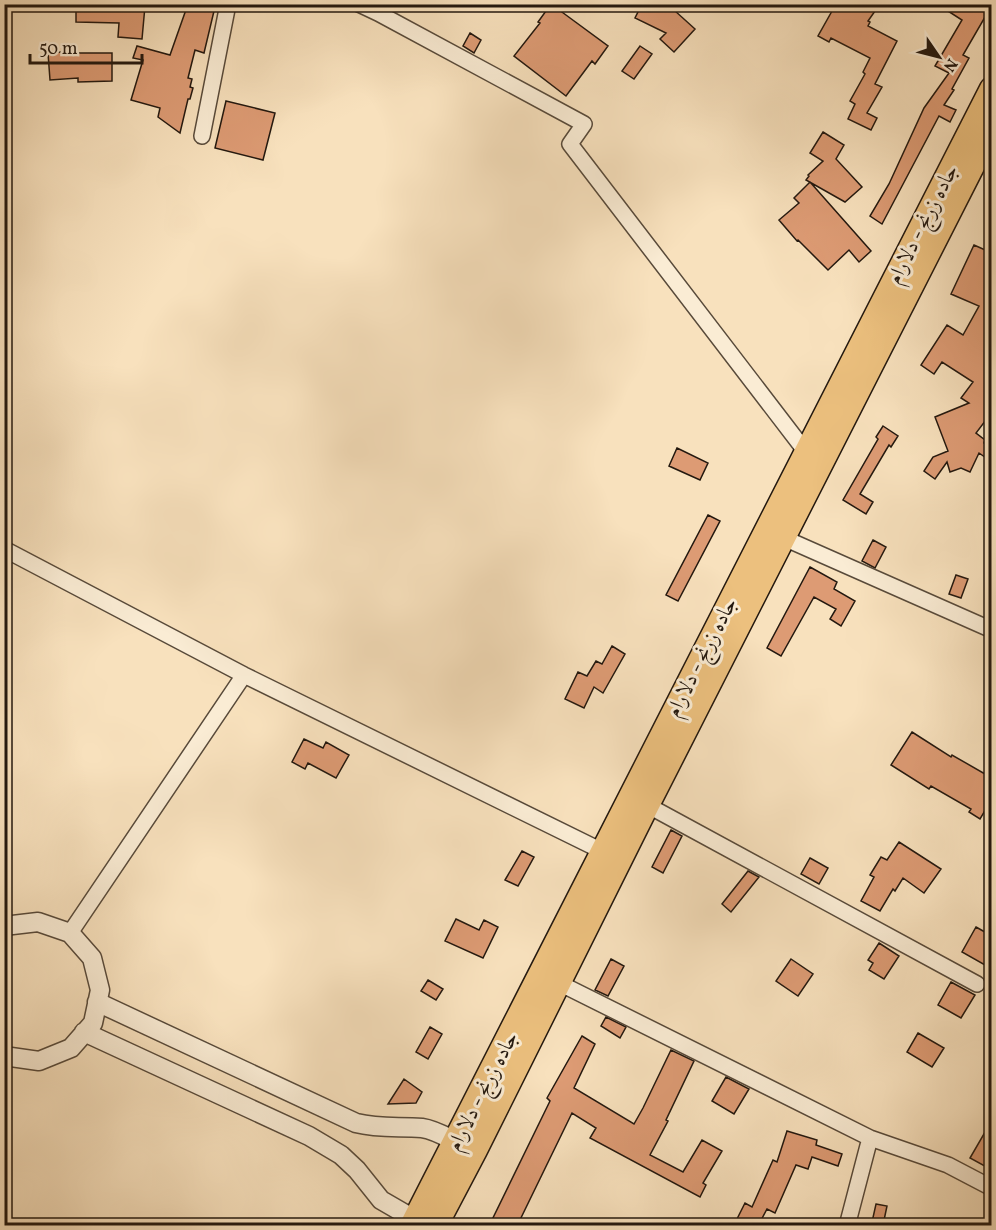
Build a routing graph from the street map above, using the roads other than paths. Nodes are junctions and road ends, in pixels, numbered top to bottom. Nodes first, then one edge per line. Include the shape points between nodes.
1 (228, 4) edge
2 (359, 4) edge
3 (379, 9) edge
4 (992, 89) edge
5 (992, 127) edge
6 (202, 136) dead end
7 (806, 453) junction
8 (775, 533) junction
9 (4, 549) edge
10 (992, 630) edge
11 (244, 675) junction
12 (647, 805) junction
13 (602, 851) junction
14 (4, 926) edge
15 (70, 933) junction
16 (557, 982) junction
17 (977, 984) dead end
18 (98, 1002) junction
19 (84, 1032) junction
20 (4, 1056) edge
21 (870, 1138) junction
22 (465, 1146) junction
23 (992, 1188) edge
24 (422, 1224) edge
25 (847, 1226) edge

1 - 6 street
2 - 3 street
3 - 7 street via 584,124 570,144
4 - 7 highway, جاده زرنج - دلارام
5 - 8 highway, جاده زرنج - دلارام
7 - 8 highway, جاده زرنج - دلارام
8 - 10 street
8 - 12 highway, جاده زرنج - دلارام
8 - 13 highway, جاده زرنج - دلارام
9 - 11 street
11 - 13 street
11 - 15 street
12 - 16 highway, جاده زرنج - دلارام
12 - 17 street
13 - 22 highway, جاده زرنج - دلارام
14 - 15 street via 38,922
15 - 18 street via 92,958 100,990
16 - 21 street
16 - 22 highway, جاده زرنج - دلارام
18 - 19 street via 93,1023
18 - 22 street via 356,1124 423,1128
19 - 20 street via 71,1048 39,1060
19 - 24 street via 309,1136 341,1155 381,1200
21 - 23 street via 948,1165
21 - 25 street
22 - 24 highway, جاده زرنج - دلارام

